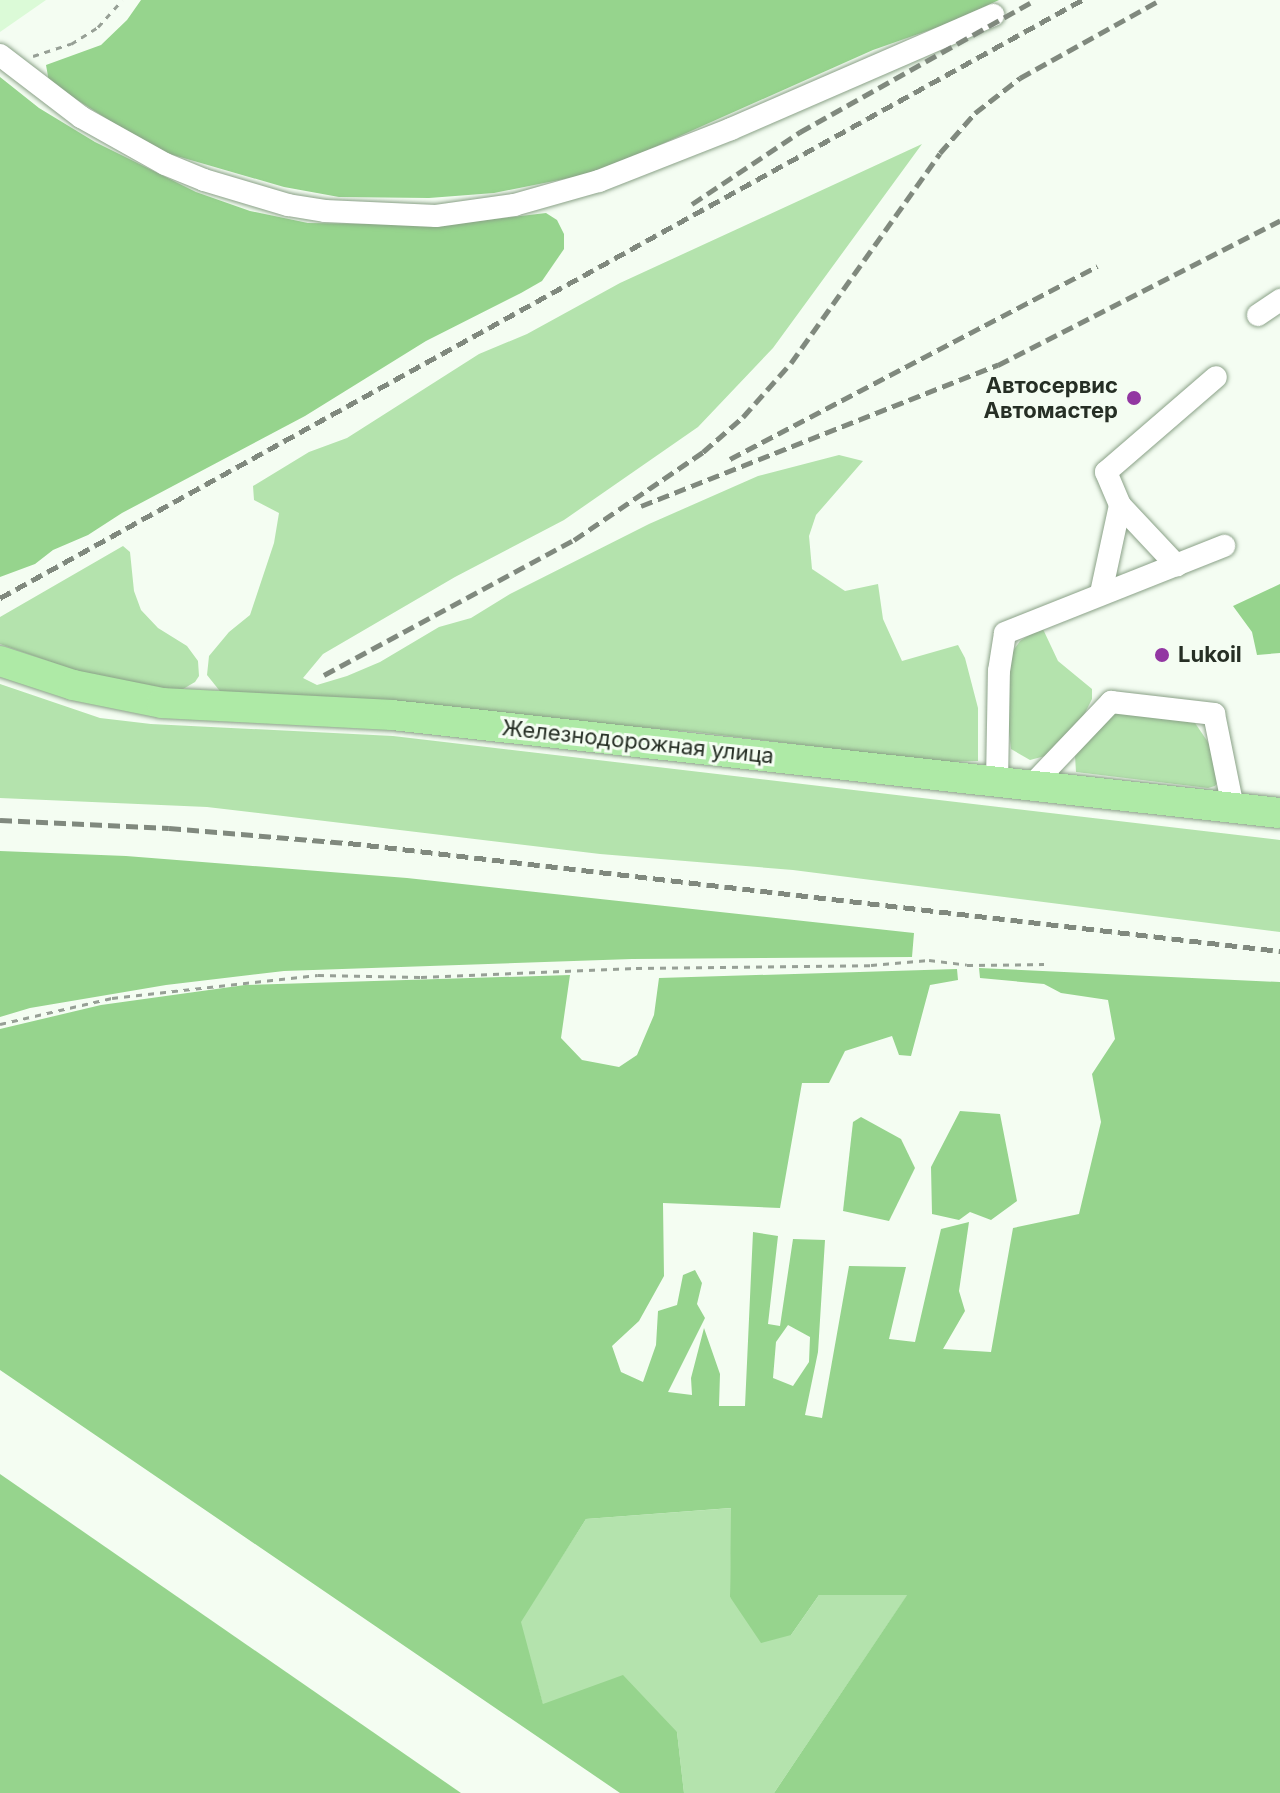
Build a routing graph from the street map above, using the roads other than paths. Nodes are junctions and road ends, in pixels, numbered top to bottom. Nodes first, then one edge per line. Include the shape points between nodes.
1 (993, 15) dead end
2 (4, 59) edge
3 (1280, 300) edge
4 (1258, 315) dead end
5 (1216, 377) dead end
6 (1120, 505) junction
7 (1224, 546) dead end
8 (1177, 566) junction
9 (1101, 593) junction
10 (0, 661) edge
11 (997, 782) junction
12 (1032, 785) junction
13 (1233, 807) junction
14 (1280, 813) edge

1 - 2 street via 599,181 514,205 436,216 325,211 204,180 94,125
3 - 4 street
5 - 6 street via 1106,472
6 - 8 street
6 - 9 street
7 - 8 street
8 - 9 street
9 - 11 street via 1005,633
10 - 11 main road, Железнодорожная улица via 73,685 162,703 392,715
11 - 12 main road, Железнодорожная улица
12 - 13 main road, Железнодорожная улица
12 - 13 street via 1111,702 1214,714
13 - 14 main road, Железнодорожная улица

